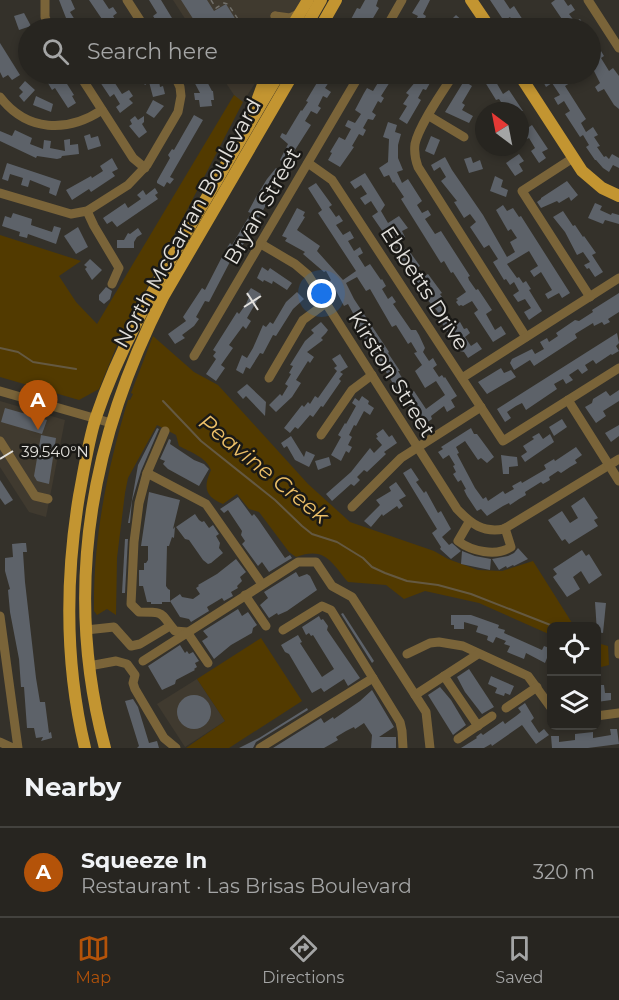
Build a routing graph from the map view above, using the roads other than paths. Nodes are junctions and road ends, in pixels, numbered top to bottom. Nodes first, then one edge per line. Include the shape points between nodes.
1 (45, 0) edge
2 (127, 0) edge
3 (308, 0) edge
4 (321, 0) edge
5 (336, 0) edge
6 (402, 0) edge
7 (471, 0) edge
8 (588, 0) edge
9 (300, 13) junction
10 (45, 18) edge
11 (139, 18) edge
12 (276, 18) edge
13 (290, 18) edge
14 (290, 18) edge
15 (297, 18) edge
16 (311, 18) edge
17 (326, 18) edge
18 (392, 18) edge
19 (483, 18) edge
20 (600, 18) edge
21 (601, 20) edge
22 (619, 48) edge
23 (85, 84) edge
24 (179, 84) edge
25 (263, 84) edge
26 (273, 84) edge
27 (287, 84) edge
28 (354, 84) edge
29 (448, 84) edge
30 (525, 84) edge
31 (0, 97) edge
32 (102, 110) junction
33 (429, 116) junction
34 (245, 132) junction
35 (464, 137) dead end
36 (573, 158) junction
37 (308, 163) junction
38 (145, 168) junction
39 (0, 193) edge
40 (619, 196) edge
41 (87, 211) junction
42 (261, 244) junction
43 (619, 278) edge
44 (112, 284) dead end
45 (590, 297) junction
46 (326, 303) junction
47 (526, 337) junction
48 (194, 356) dead end
49 (619, 368) edge
50 (372, 375) junction
51 (269, 378) dead end
52 (462, 378) junction
53 (0, 391) edge
54 (568, 400) junction
55 (481, 407) junction
56 (96, 418) junction
57 (111, 423) junction
58 (165, 431) dead end
59 (321, 435) dead end
60 (0, 441) edge
61 (417, 447) junction
62 (619, 459) edge
63 (609, 465) junction
64 (147, 473) junction
65 (619, 481) edge
66 (48, 499) dead end
67 (352, 507) dead end
68 (470, 522) junction
69 (506, 528) junction
70 (262, 584) junction
71 (245, 595) junction
72 (0, 616) edge
73 (170, 626) junction
74 (266, 626) dead end
75 (86, 630) junction
76 (283, 630) dead end
77 (187, 632) junction
78 (619, 645) edge
79 (407, 654) dead end
80 (478, 654) junction
81 (619, 654) edge
82 (3, 655) edge
83 (143, 661) dead end
84 (208, 663) dead end
85 (89, 666) junction
86 (444, 676) junction
87 (373, 678) junction
88 (537, 687) junction
89 (415, 695) junction
90 (547, 701) edge
91 (506, 708) dead end
92 (619, 713) edge
93 (601, 715) edge
94 (492, 716) dead end
95 (478, 726) junction
96 (458, 739) dead end
97 (0, 742) edge
98 (13, 748) edge
99 (18, 748) edge
100 (85, 748) edge
101 (105, 748) edge
102 (176, 748) edge
103 (260, 748) edge
104 (403, 748) edge
105 (430, 748) edge

1 - 10 street
2 - 11 street
3 - 9 main road
4 - 16 main road
5 - 17 main road
6 - 18 street
7 - 19 main road
8 - 20 street
9 - 13 street
9 - 15 main road
12 - 14 street
21 - 22 street
23 - 32 street
24 - 38 street via 181,104
25 - 34 main road
26 - 34 main road, North McCarran Boulevard
27 - 57 main road, North McCarran Boulevard via 163,297 130,366
28 - 37 street, Bryan Street
29 - 33 street
30 - 36 main road
31 - 32 street via 17,114 47,125 78,123
32 - 38 street via 133,158
33 - 35 street
33 - 47 street via 415,143 418,167
34 - 56 main road, North McCarran Boulevard via 150,295 125,344
36 - 40 main road via 593,181
36 - 45 street via 522,191
37 - 42 street, Bryan Street
37 - 52 street, Ebbetts Drive via 332,180
38 - 41 street via 128,185
39 - 41 street via 64,213
41 - 44 street via 119,268
42 - 46 street, Kirston Street via 302,269
42 - 48 street, Bryan Street
43 - 45 street
45 - 47 street
46 - 50 street, Kirston Street
46 - 51 street via 303,320
47 - 52 street
49 - 54 street
50 - 59 street via 352,390
50 - 61 street, Kirston Street
52 - 55 street, Ebbetts Drive
53 - 56 street
54 - 55 street, Ebbetts Drive via 503,441
54 - 63 street
55 - 61 street
56 - 57 street
56 - 100 main road, North McCarran Boulevard via 75,518 69,578 71,672
57 - 75 main road, North McCarran Boulevard via 90,515
58 - 64 street
60 - 66 street via 35,496
61 - 67 street
61 - 68 street, Kirston Street
62 - 63 street
63 - 65 street
63 - 69 street
64 - 70 street via 206,504
64 - 73 street via 139,503 131,600 136,611 159,612
68 - 69 street via 489,530
68 - 69 street via 458,541 480,551 511,547
70 - 71 street
70 - 89 street via 298,562 316,562 333,586 351,597
71 - 74 street
71 - 77 street
72 - 82 street
73 - 75 street via 131,646 114,627
73 - 77 street via 175,631
75 - 85 main road, North McCarran Boulevard
76 - 87 street via 322,606 331,609
77 - 83 street
77 - 84 street
78 - 81 street
79 - 80 street via 439,642 464,646
80 - 86 street
80 - 88 street via 528,676
82 - 99 street
85 - 101 main road, North McCarran Boulevard
85 - 102 street via 116,661 128,664 135,675 135,689 164,738
86 - 89 street
86 - 95 street
87 - 103 street
87 - 104 street via 400,722
88 - 90 street
88 - 91 street
89 - 105 street via 426,712
92 - 93 street
94 - 95 street
95 - 96 street
97 - 98 street

